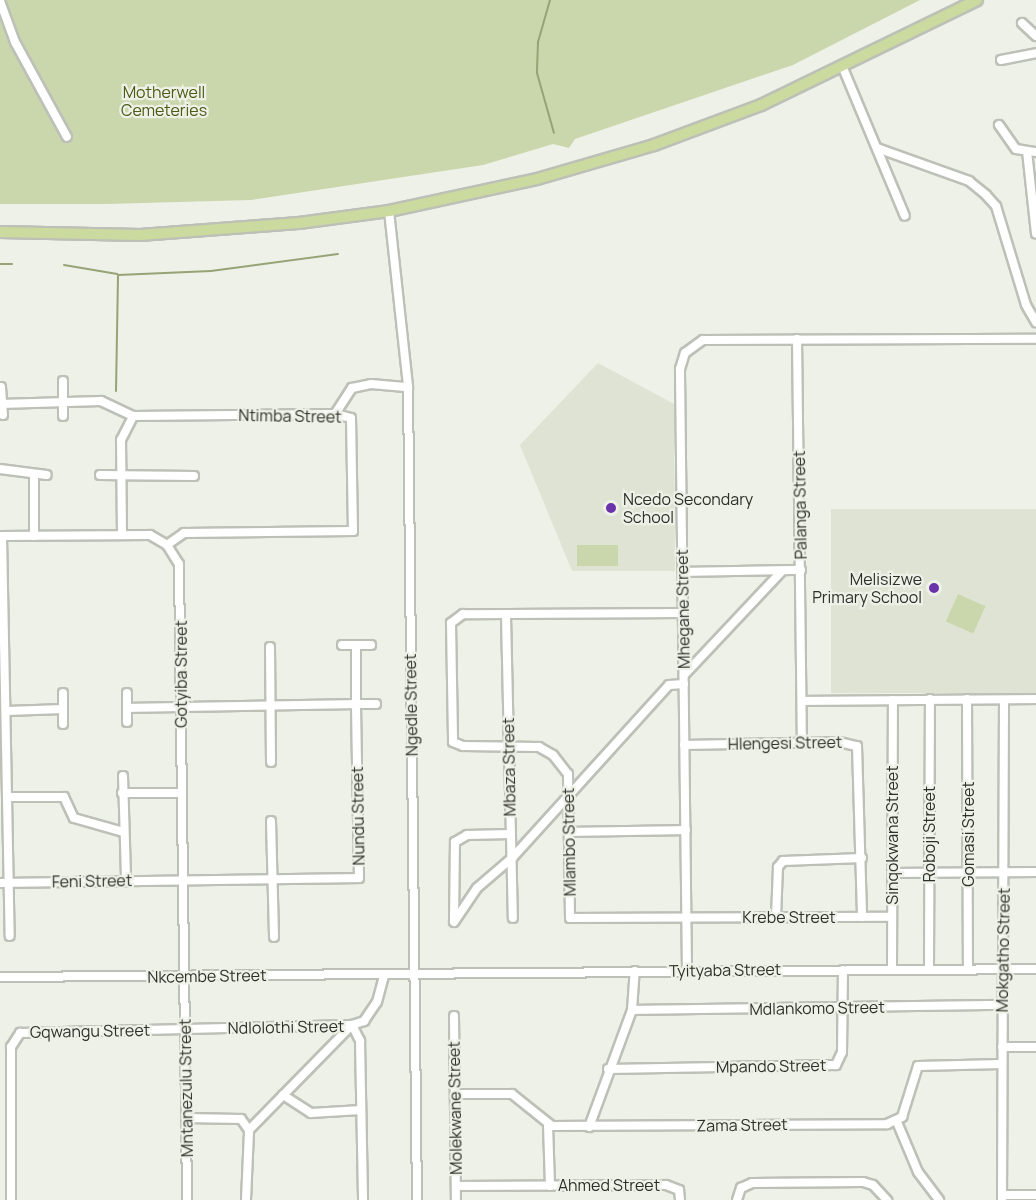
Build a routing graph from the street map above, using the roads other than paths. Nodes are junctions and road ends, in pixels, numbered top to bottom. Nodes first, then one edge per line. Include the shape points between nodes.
1 (977, 0) edge
2 (0, 1) edge
3 (1022, 23) dead end
4 (1036, 36) edge
5 (1036, 53) edge
6 (1001, 60) dead end
7 (843, 68) junction
8 (999, 126) dead end
9 (67, 137) dead end
10 (877, 148) junction
11 (1031, 151) edge
12 (1035, 200) edge
13 (389, 211) junction
14 (905, 216) dead end
15 (0, 231) edge
16 (1036, 234) edge
17 (1036, 322) edge
18 (797, 339) junction
19 (1036, 339) edge
20 (63, 381) dead end
21 (1, 387) edge
22 (408, 387) junction
23 (62, 402) junction
24 (1, 404) edge
25 (335, 414) junction
26 (3, 415) dead end
27 (63, 416) dead end
28 (133, 416) junction
29 (0, 469) edge
30 (47, 475) dead end
31 (100, 475) dead end
32 (34, 476) junction
33 (121, 476) junction
34 (194, 476) dead end
35 (122, 534) junction
36 (1, 536) edge
37 (34, 536) junction
38 (166, 545) junction
39 (801, 570) junction
40 (782, 571) junction
41 (683, 572) junction
42 (683, 613) junction
43 (3, 614) edge
44 (506, 616) junction
45 (342, 645) dead end
46 (371, 645) dead end
47 (356, 646) junction
48 (270, 647) dead end
49 (684, 680) junction
50 (63, 693) dead end
51 (126, 693) dead end
52 (930, 699) junction
53 (967, 699) junction
54 (1036, 699) edge
55 (893, 700) junction
56 (1004, 700) junction
57 (802, 701) junction
58 (356, 704) junction
59 (376, 704) dead end
60 (269, 706) junction
61 (181, 707) junction
62 (127, 708) junction
63 (63, 709) junction
64 (7, 711) junction
65 (127, 722) dead end
66 (63, 724) dead end
67 (802, 742) junction
68 (509, 745) junction
69 (684, 745) junction
70 (271, 762) dead end
71 (123, 776) dead end
72 (122, 792) junction
73 (182, 793) junction
74 (571, 793) junction
75 (7, 797) junction
76 (271, 821) dead end
77 (686, 830) junction
78 (123, 832) junction
79 (569, 832) junction
80 (511, 834) junction
81 (513, 857) junction
82 (862, 858) junction
83 (1036, 872) edge
84 (892, 873) junction
85 (929, 873) junction
86 (968, 873) junction
87 (1004, 873) junction
88 (126, 880) junction
89 (271, 880) junction
90 (183, 881) junction
91 (4, 883) edge
92 (776, 917) junction
93 (862, 917) junction
94 (891, 917) junction
95 (513, 918) dead end
96 (687, 918) junction
97 (10, 936) dead end
98 (274, 937) dead end
99 (843, 969) junction
100 (891, 969) junction
101 (929, 969) junction
102 (968, 969) junction
103 (1004, 969) junction
104 (1036, 969) edge
105 (635, 971) junction
106 (687, 971) junction
107 (384, 975) junction
108 (414, 975) junction
109 (185, 976) junction
110 (0, 977) edge
111 (1002, 1005) junction
112 (842, 1008) junction
113 (632, 1010) junction
114 (454, 1016) dead end
115 (352, 1025) junction
116 (186, 1030) junction
117 (1002, 1047) junction
118 (1036, 1047) edge
119 (1002, 1064) junction
120 (608, 1069) junction
121 (455, 1094) junction
122 (283, 1095) junction
123 (361, 1110) junction
124 (186, 1118) junction
125 (897, 1122) junction
126 (548, 1125) junction
127 (589, 1127) junction
128 (249, 1130) junction
129 (550, 1185) junction
130 (456, 1186) junction
131 (1036, 1195) edge
132 (1003, 1197) edge
133 (11, 1200) edge
134 (187, 1200) edge
135 (246, 1200) edge
136 (363, 1200) edge
137 (417, 1200) edge
138 (456, 1200) edge
139 (680, 1200) edge
140 (737, 1200) edge
141 (887, 1200) edge
142 (939, 1200) edge

1 - 7 main road
2 - 9 street via 15,42
3 - 4 street
5 - 6 street
7 - 10 street
7 - 13 main road via 725,119 604,161
8 - 11 street via 1010,145
10 - 14 street
10 - 17 street via 969,182 986,195 996,206 1026,305
11 - 12 street
12 - 16 street
13 - 15 main road via 195,232 74,236
13 - 22 street, Ngedle Street
18 - 19 street, Mhegane Street
18 - 39 street, Palanga Street
18 - 41 street, Mhegane Street via 703,340 685,353 680,369
20 - 23 street
21 - 24 street
22 - 25 street via 371,384 352,388
22 - 108 street, Ngedle Street
23 - 24 street
23 - 27 street
23 - 28 street via 106,401
24 - 26 street
25 - 28 street, Ntimba Street
25 - 38 street, Ntimba Street via 353,422 353,531 184,533
28 - 33 street via 121,434
29 - 32 street
30 - 32 street
31 - 33 street
32 - 37 street
33 - 34 street
33 - 35 street
35 - 37 street
35 - 38 street via 150,535
36 - 37 street
36 - 43 street
38 - 61 street, Gotyiba Street via 180,575
39 - 40 street
39 - 57 street, Palanga Street
40 - 41 street
40 - 49 street
41 - 42 street, Mhegane Street
42 - 44 street, Mlambo Street
42 - 49 street, Mhegane Street
43 - 64 street
44 - 68 street, Mbaza Street
44 - 68 street, Mlambo Street via 463,614 451,623 450,737 463,746
45 - 47 street
46 - 47 street
47 - 58 street, Nundu Street
48 - 60 street
49 - 69 street, Mhegane Street
49 - 74 street via 669,686
50 - 63 street
51 - 62 street
52 - 53 street
52 - 55 street
52 - 85 street, Roboji Street
53 - 56 street
53 - 86 street, Gomasi Street
54 - 56 street
55 - 57 street
55 - 84 street, Sinqokwana Street
56 - 87 street, Mokgatho Street
57 - 67 street, Palanga Street
58 - 59 street
58 - 60 street
58 - 89 street, Nundu Street via 359,878
60 - 61 street
60 - 70 street
61 - 62 street
61 - 73 street, Gotyiba Street
62 - 65 street
63 - 64 street
63 - 66 street
64 - 75 street
67 - 69 street, Hlengesi Street
67 - 82 street, Hlengesi Street via 850,742 859,749
68 - 74 street, Mlambo Street via 534,746 553,755 568,774
68 - 80 street, Mbaza Street
69 - 77 street, Mhegane Street
71 - 72 street
72 - 73 street
72 - 78 street
73 - 90 street, Gotyiba Street
74 - 79 street, Mlambo Street
74 - 81 street
75 - 78 street via 64,796 74,818
75 - 91 street
76 - 89 street
77 - 79 street
77 - 96 street, Mhegane Street
78 - 88 street
79 - 96 street, Mlambo Street via 570,918
80 - 81 street, Mbaza Street
80 - 81 street via 467,835 455,842 454,922 477,888
81 - 95 street, Mbaza Street
82 - 92 street via 783,861 778,867
82 - 93 street, Hlengesi Street
83 - 87 street
84 - 85 street
84 - 94 street, Sinqokwana Street
85 - 86 street
85 - 101 street, Roboji Street
86 - 87 street
86 - 102 street, Gomasi Street
87 - 103 street, Mokgatho Street
88 - 90 street, Feni Street
88 - 91 street, Feni Street
89 - 90 street, Nundu Street
89 - 98 street
90 - 109 street, Gotyiba Street
91 - 97 street
92 - 93 street, Krebe Street
92 - 96 street, Krebe Street
93 - 94 street, Krebe Street
94 - 100 street, Sinqokwana Street
96 - 106 street, Mhegane Street
99 - 100 street, Tyityaba Street
99 - 106 street, Tyityaba Street
99 - 112 street, Mpando Street
100 - 101 street, Tyityaba Street
101 - 102 street, Tyityaba Street
102 - 103 street, Tyityaba Street
103 - 104 street, Tyityaba Street
103 - 111 street, Mokgatho Street
105 - 106 street, Tyityaba Street
105 - 108 street, Tyityaba Street
105 - 113 street
107 - 108 street, Nkcembe Street
107 - 109 street, Nkcembe Street
107 - 115 street via 372,1011 364,1021
108 - 137 street, Ngedle Street
109 - 110 street, Nkcembe Street
109 - 116 street, Mntanezulu Street
111 - 112 street, Mdlankomo Street
111 - 117 street, Mokgatho Street
112 - 113 street, Mdlankomo Street
112 - 120 street, Mpando Street via 842,1052 836,1065
113 - 120 street
114 - 121 street, Molekwane Street
115 - 116 street, Ndlolothi Street
115 - 122 street
115 - 123 street, Ndlolothi Street via 360,1041
116 - 124 street, Mntanezulu Street
116 - 133 street, Gqwangu Street via 25,1032 16,1036 11,1047
117 - 118 street
117 - 119 street, Mokgatho Street
119 - 125 street via 918,1066
119 - 132 street, Mokgatho Street
120 - 127 street
121 - 126 street via 512,1094
121 - 130 street, Molekwane Street
122 - 123 street via 311,1113
122 - 128 street
123 - 136 street, Ndlolothi Street
124 - 128 street via 239,1118
124 - 134 street, Mntanezulu Street
125 - 127 street, Zama Street
125 - 142 street via 918,1172
126 - 127 street, Zama Street
126 - 129 street
128 - 135 street
129 - 130 street, Ahmed Street
129 - 139 street, Ahmed Street via 666,1185 679,1190
130 - 138 street, Molekwane Street
131 - 132 street
140 - 141 street via 741,1188 752,1183 863,1182 873,1185

